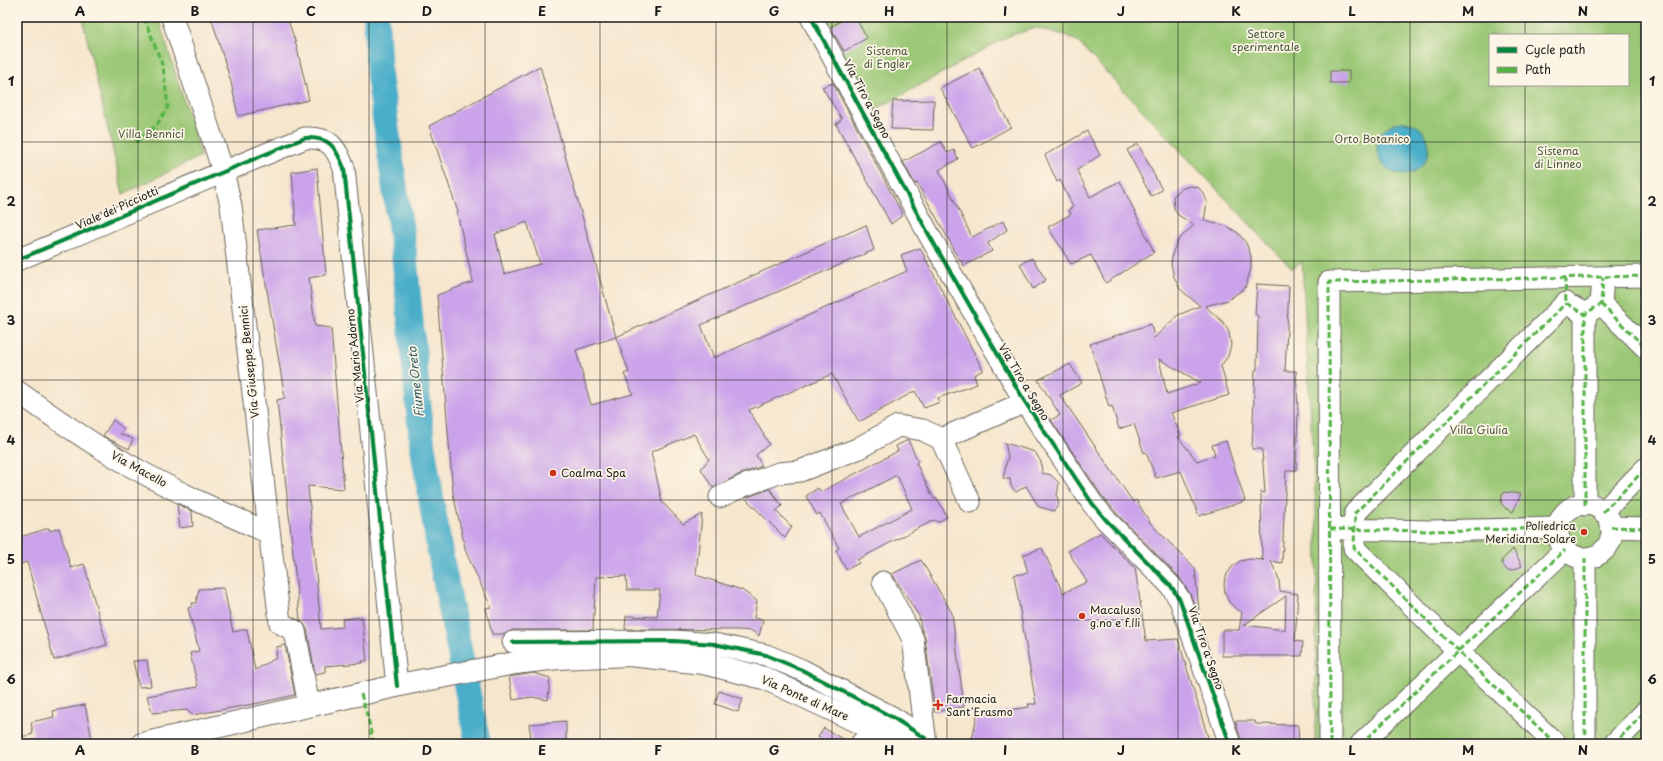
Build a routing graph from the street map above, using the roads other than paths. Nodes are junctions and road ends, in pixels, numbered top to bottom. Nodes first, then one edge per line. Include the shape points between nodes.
1 (172, 17) edge
2 (811, 17) edge
3 (223, 171) junction
4 (17, 260) edge
5 (1646, 276) edge
6 (1565, 277) junction
7 (1602, 277) junction
8 (1566, 303) junction
9 (1593, 309) junction
10 (1646, 348) edge
11 (17, 392) edge
12 (1024, 402) junction
13 (941, 439) junction
14 (1646, 468) edge
15 (720, 497) dead end
16 (970, 502) dead end
17 (1600, 514) junction
18 (1558, 528) junction
19 (1646, 528) edge
20 (1330, 529) junction
21 (1355, 529) junction
22 (269, 533) junction
23 (1565, 550) junction
24 (1585, 558) junction
25 (883, 582) dead end
26 (1458, 651) junction
27 (514, 652) junction
28 (403, 684) junction
29 (309, 706) junction
30 (1646, 711) edge
31 (867, 736) edge
32 (919, 742) edge
33 (142, 744) edge
34 (1230, 744) edge
35 (1330, 744) edge
36 (1361, 744) edge
37 (1556, 744) edge
38 (1585, 744) edge
39 (1614, 744) edge

1 - 3 street, Via Giuseppe Bennici
2 - 12 street, Via Tiro a Segno via 928,233
3 - 4 street, Viale dei Picciotti
3 - 22 street, Via Giuseppe Bennici via 232,206
3 - 28 street, Via Mario Adorno via 305,138 319,137 336,149 344,168
5 - 7 street
6 - 7 street
6 - 8 street
6 - 20 street via 1329,282
7 - 9 street
8 - 9 street
8 - 21 street via 1355,513
9 - 10 street
9 - 17 street
11 - 22 street, Via Macello via 129,465 209,507
12 - 13 street
12 - 34 street, Via Tiro a Segno via 1106,520 1171,586 1180,600
13 - 15 street via 923,430 898,426 857,450 800,471 779,473
13 - 16 street
14 - 17 street
17 - 18 street via 1572,508 1559,522
17 - 19 street
17 - 24 street via 1610,542 1594,557
18 - 21 street via 1430,531
18 - 23 street via 1558,536
20 - 21 street
20 - 35 street
21 - 26 street via 1354,548
22 - 29 street, Via Giuseppe Bennici via 280,623 295,631
23 - 24 street via 1572,555
23 - 26 street
24 - 38 street
25 - 32 street via 913,639
26 - 36 street
26 - 37 street
27 - 28 main road, Via Ponte di Mare
27 - 31 main road, Via Ponte di Mare via 558,658 629,655 703,663 764,678
27 - 32 street via 674,641 714,644 766,655 802,670 892,717
28 - 29 main road, Via Ponte di Mare
29 - 33 main road, Via Ponte di Mare
30 - 39 street
31 - 32 main road, Via Ponte di Mare

